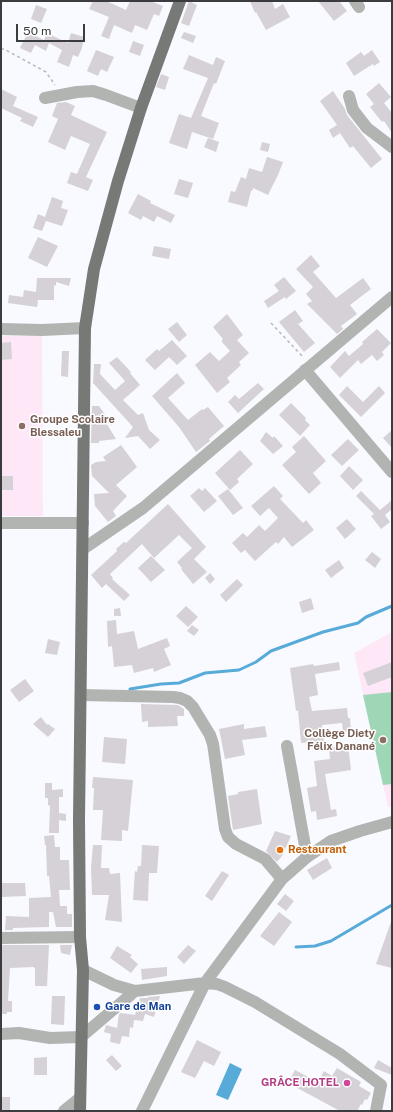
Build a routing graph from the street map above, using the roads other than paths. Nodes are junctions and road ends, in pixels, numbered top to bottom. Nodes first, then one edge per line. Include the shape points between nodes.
1 (180, 1) edge
2 (349, 96) dead end
3 (45, 98) dead end
4 (141, 108) junction
5 (392, 147) edge
6 (392, 297) edge
7 (85, 328) junction
8 (1, 329) edge
9 (308, 368) junction
10 (392, 472) edge
11 (1, 523) edge
12 (83, 523) junction
13 (83, 549) junction
14 (81, 695) junction
15 (287, 746) dead end
16 (392, 822) edge
17 (307, 857) junction
18 (282, 879) junction
19 (80, 937) junction
20 (1, 938) edge
21 (83, 970) junction
22 (205, 983) junction
23 (135, 991) junction
24 (1, 1034) edge
25 (81, 1037) junction
26 (386, 1086) edge
27 (80, 1098) junction
28 (64, 1111) edge
29 (80, 1111) edge
30 (142, 1111) edge
31 (376, 1111) edge

1 - 4 main road
2 - 5 street via 353,110 367,128
3 - 4 street via 93,92 106,94
4 - 7 main road via 94,269
6 - 9 street
7 - 8 street
7 - 12 main road
9 - 10 street
9 - 13 street via 143,508
11 - 12 street
12 - 13 main road
13 - 14 main road
14 - 18 street via 173,697 187,701 210,735 213,744 228,837 265,859
14 - 19 main road
15 - 17 street
16 - 17 street via 331,841
17 - 18 street
18 - 22 street
19 - 20 street
19 - 21 main road
21 - 23 street via 114,985
21 - 25 main road
22 - 23 street
22 - 26 street via 225,987 255,1002 340,1054
22 - 30 street
23 - 25 street
24 - 25 street via 19,1033 50,1038
25 - 27 main road
26 - 31 street
27 - 28 street
27 - 29 main road

